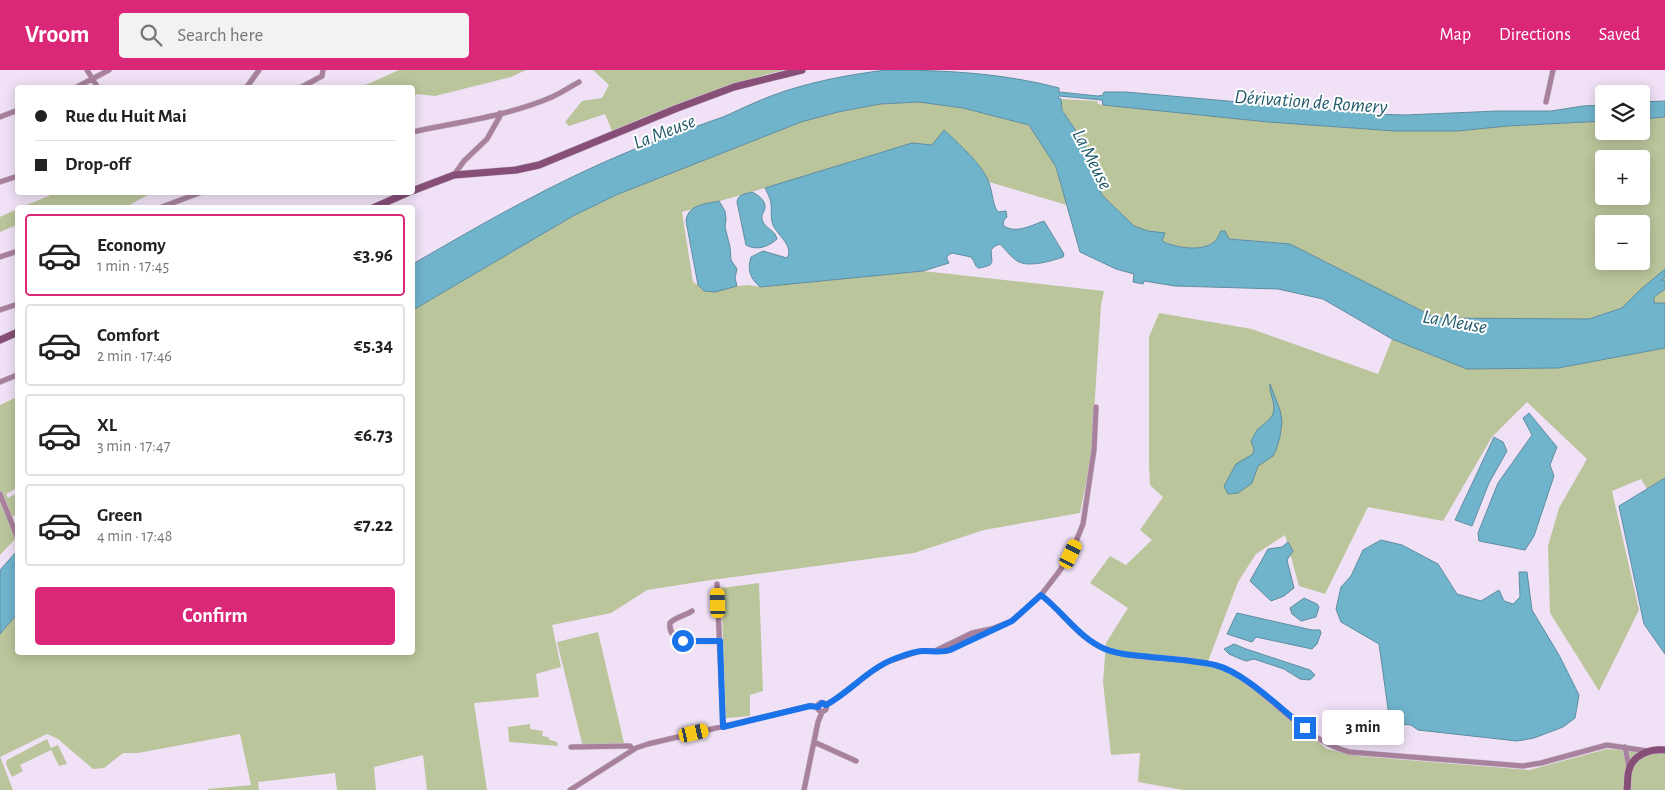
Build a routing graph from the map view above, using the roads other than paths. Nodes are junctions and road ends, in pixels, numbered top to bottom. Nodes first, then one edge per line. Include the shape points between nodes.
1 (88, 70) edge
2 (110, 70) edge
3 (260, 70) edge
4 (323, 70) edge
5 (802, 70) edge
6 (1553, 70) edge
7 (93, 79) junction
8 (579, 82) dead end
9 (80, 85) edge
10 (96, 85) edge
11 (248, 85) edge
12 (306, 85) edge
13 (1546, 102) dead end
14 (15, 111) edge
15 (500, 113) junction
16 (0, 117) edge
17 (415, 131) edge
18 (454, 175) junction
19 (15, 177) edge
20 (0, 182) edge
21 (415, 190) edge
22 (194, 195) edge
23 (402, 195) edge
24 (167, 205) edge
25 (380, 205) edge
26 (15, 252) edge
27 (0, 257) edge
28 (15, 305) edge
29 (0, 310) edge
30 (15, 333) edge
31 (0, 340) edge
32 (15, 376) edge
33 (0, 382) edge
34 (1096, 407) dead end
35 (0, 494) edge
36 (15, 532) edge
37 (717, 584) dead end
38 (1041, 595) junction
39 (692, 611) dead end
40 (720, 641) junction
41 (826, 705) junction
42 (818, 707) junction
43 (822, 712) junction
44 (723, 727) junction
45 (814, 742) junction
46 (571, 747) dead end
47 (1624, 747) junction
48 (633, 750) junction
49 (1665, 750) edge
50 (1648, 751) junction
51 (856, 761) dead end
52 (1629, 768) junction
53 (570, 790) edge
54 (804, 790) edge
55 (1627, 790) edge

1 - 7 street
2 - 7 street
3 - 11 street
4 - 12 street via 322,76
5 - 18 main road via 734,87 539,165
6 - 13 street
7 - 9 street
7 - 10 street
8 - 15 street via 552,97
14 - 16 street
15 - 17 street
15 - 18 street via 487,139
18 - 21 main road
19 - 20 street
22 - 24 street
23 - 25 main road
26 - 27 street
28 - 29 street
30 - 31 main road
32 - 33 street
34 - 38 street via 1094,450 1083,524 1071,554
35 - 36 street
37 - 40 street
38 - 41 street via 1012,621 972,633 935,651 920,651 887,662
38 - 47 street via 1097,646 1127,655 1217,665 1250,684 1319,739 1349,752 1523,766 1607,745
39 - 40 street via 670,623 670,631 676,638 683,641
40 - 44 street
41 - 42 street via 822,703
41 - 43 street
42 - 43 street
42 - 44 street via 810,706
43 - 45 street
44 - 48 street
45 - 51 street
45 - 54 street
46 - 48 street via 630,746
47 - 50 street
47 - 52 street
48 - 53 street
49 - 50 main road
50 - 52 main road
52 - 55 main road

